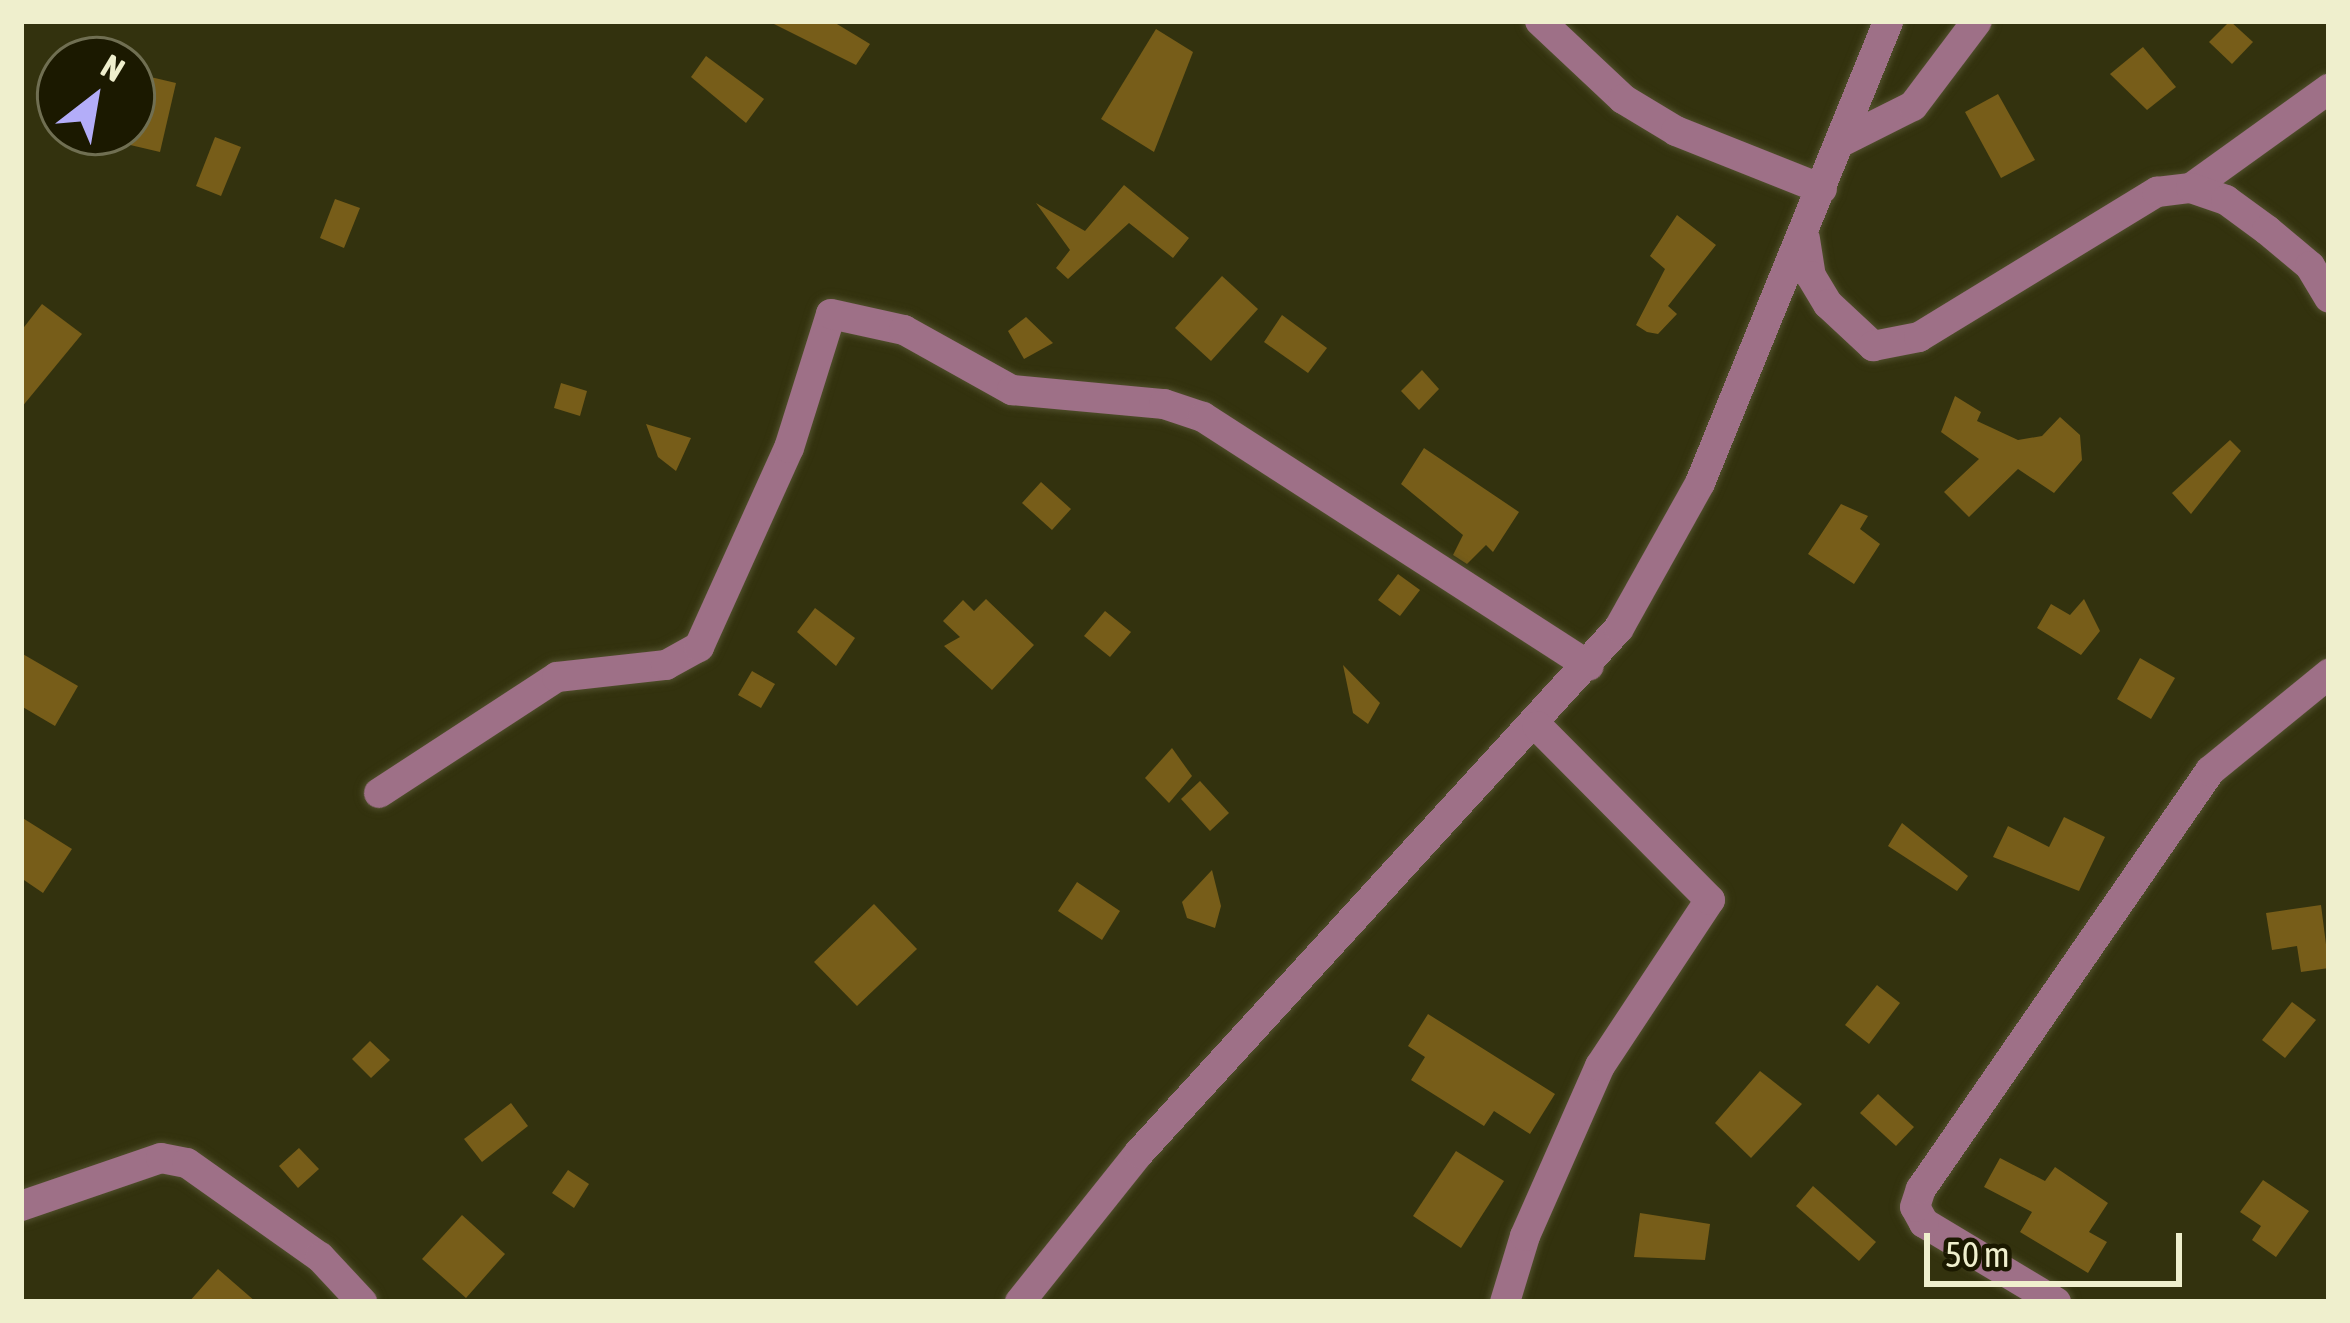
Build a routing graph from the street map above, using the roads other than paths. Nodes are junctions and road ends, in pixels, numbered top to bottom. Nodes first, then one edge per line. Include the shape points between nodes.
1 (1540, 21) edge
2 (1889, 21) edge
3 (1977, 21) edge
4 (2329, 89) edge
5 (1841, 142) junction
6 (2192, 188) junction
7 (1822, 189) junction
8 (1805, 239) junction
9 (2329, 298) edge
10 (1589, 666) junction
11 (2329, 674) edge
12 (1538, 726) junction
13 (379, 793) dead end
14 (21, 1206) edge
15 (362, 1302) edge
16 (1020, 1302) edge
17 (1505, 1302) edge
18 (2056, 1302) edge

1 - 7 street via 1623,99 1658,120
2 - 5 street
3 - 5 street via 1912,106
4 - 6 street
5 - 7 street
6 - 8 street via 2157,192 1919,337 1873,346 1810,276
6 - 9 street via 2226,200 2281,242 2310,266
7 - 8 street
8 - 10 street via 1674,538
10 - 12 street
10 - 13 street via 1203,417 1163,404 1012,390 904,330 831,314 789,448 700,647 666,665 556,677
11 - 18 street via 2210,771 1922,1189 1915,1208 1924,1223
12 - 16 street via 1139,1153
12 - 17 street via 1710,900 1600,1066
14 - 15 street via 161,1158 187,1163 320,1257

